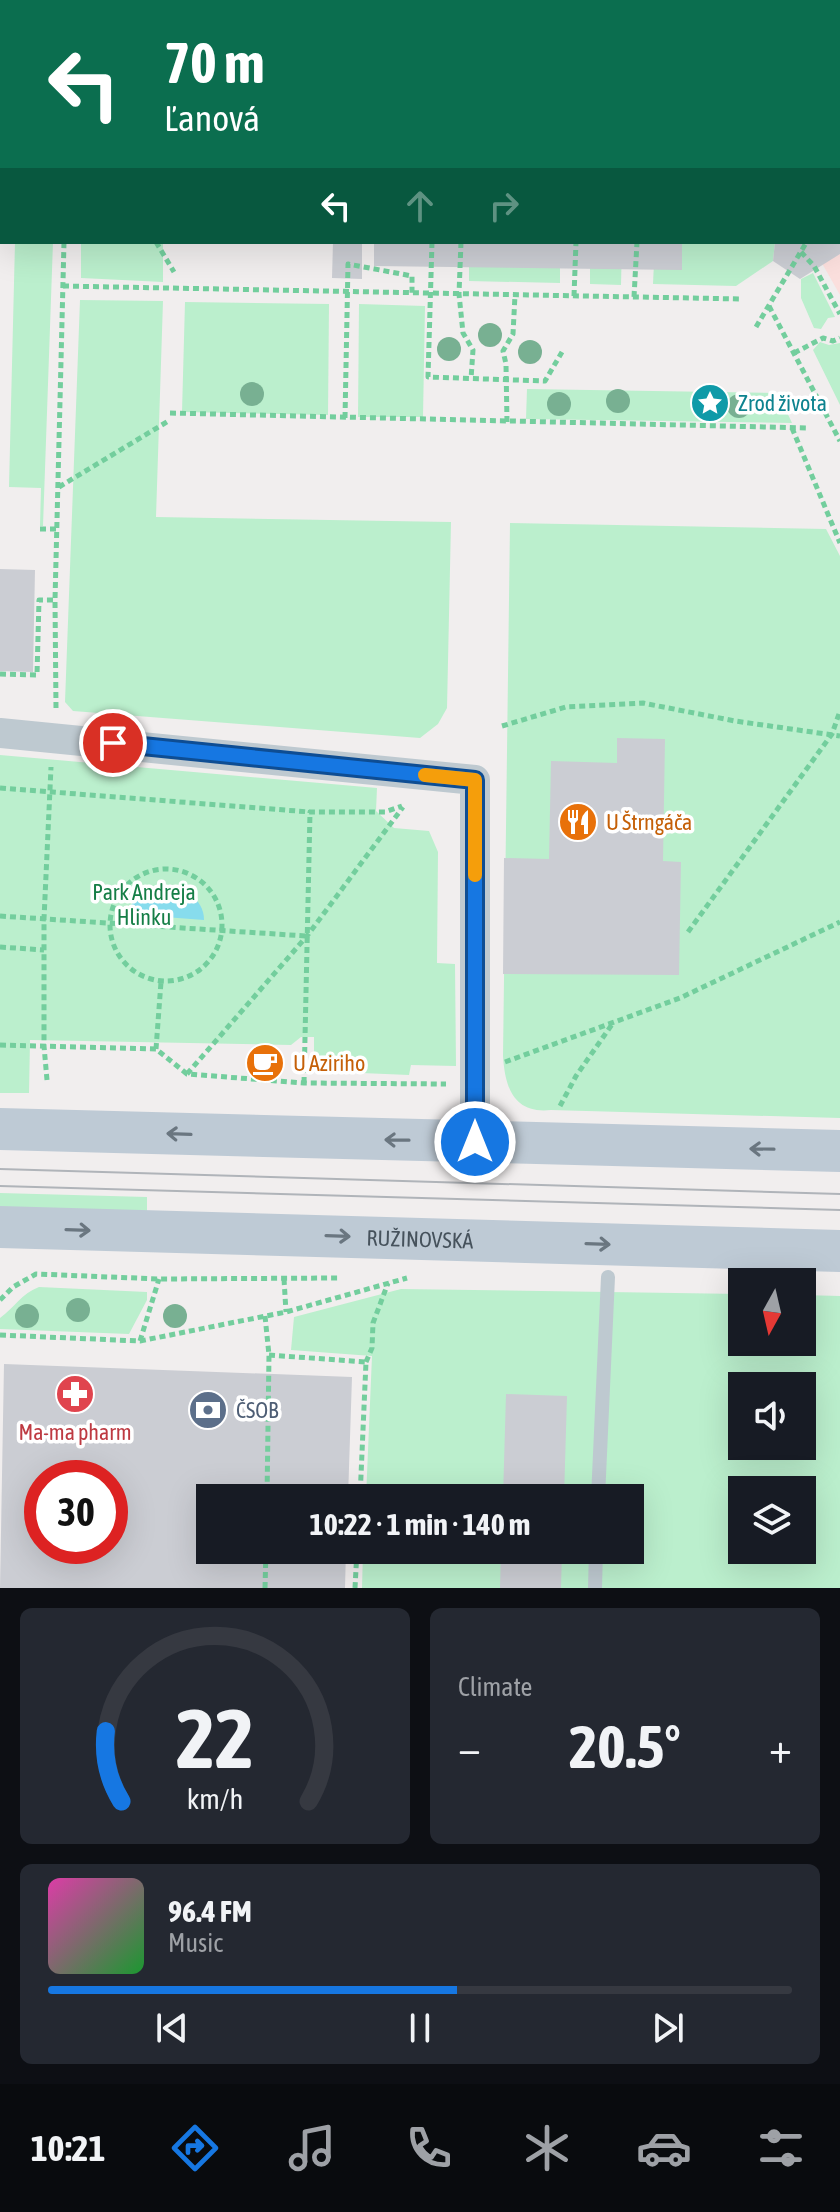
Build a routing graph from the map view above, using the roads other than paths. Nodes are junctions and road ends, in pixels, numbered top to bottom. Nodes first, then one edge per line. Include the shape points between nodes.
1 (0, 733) edge
2 (0, 1129) edge
3 (475, 1142) junction
4 (840, 1151) edge
5 (0, 1227) edge
6 (840, 1251) edge
7 (608, 1277) dead end
8 (599, 1484) edge
9 (596, 1564) edge
10 (595, 1588) edge

1 - 3 street via 475,780 486,1074
3 -> 2 street
4 -> 3 street
5 -> 6 street, RUŽINOVSKÁ
7 - 8 lane
9 - 10 lane

